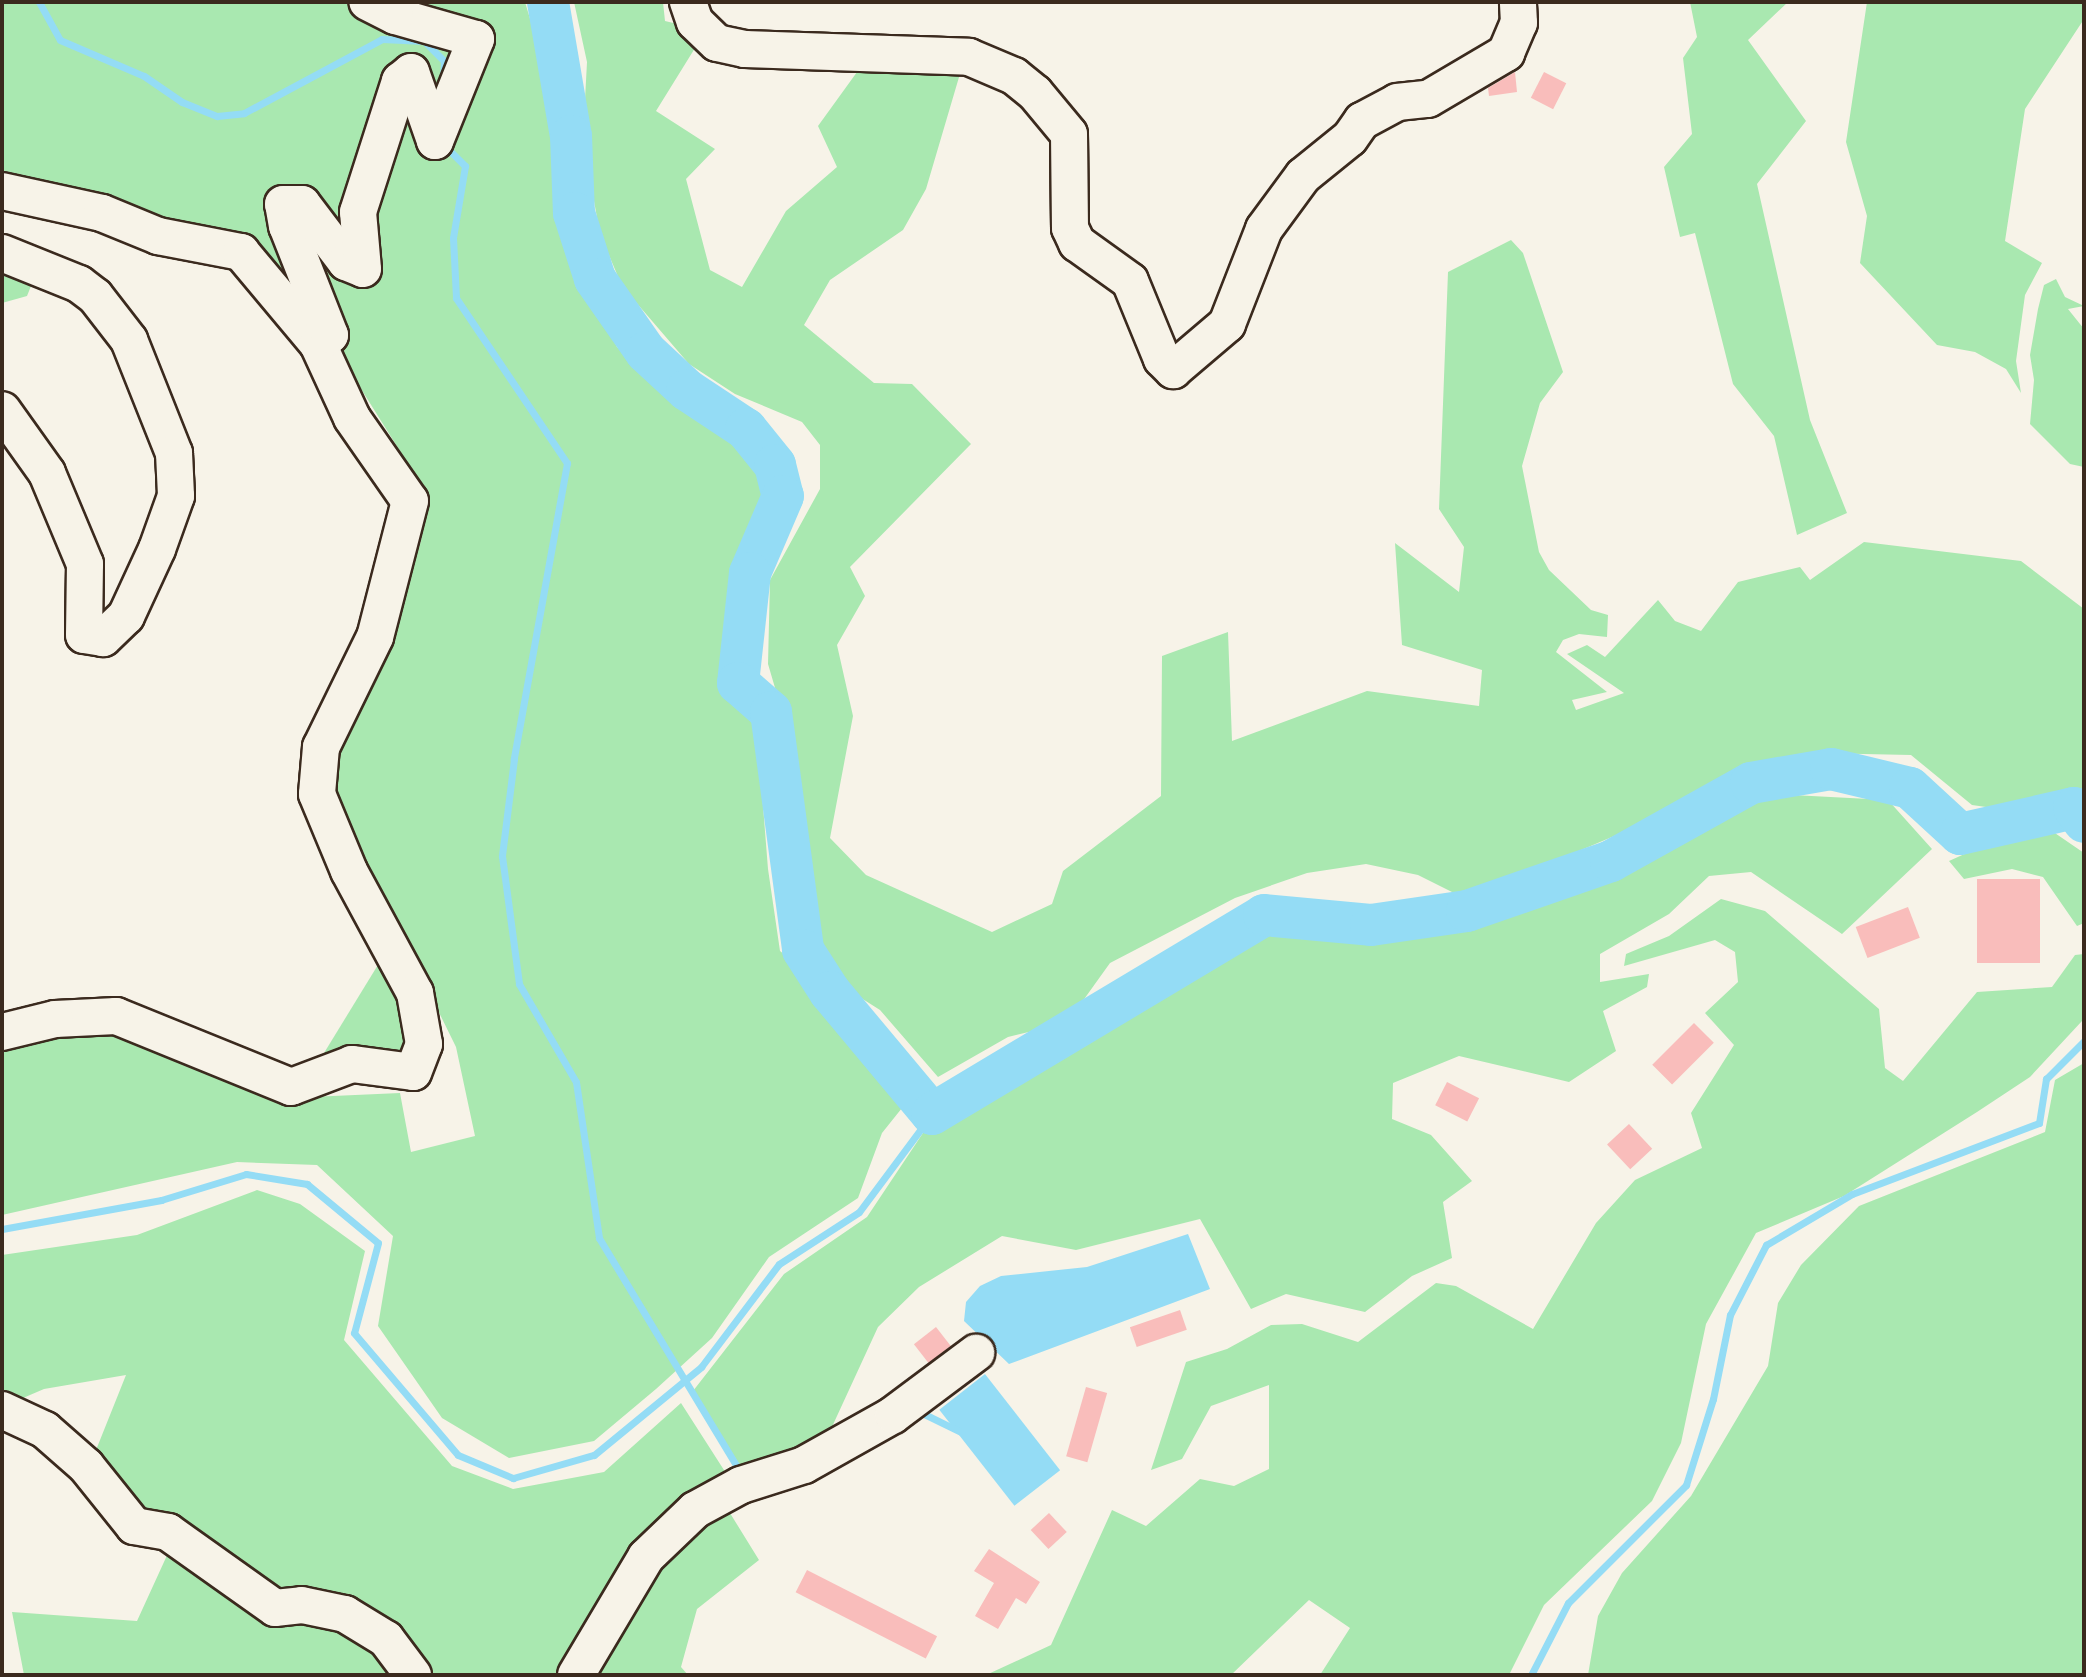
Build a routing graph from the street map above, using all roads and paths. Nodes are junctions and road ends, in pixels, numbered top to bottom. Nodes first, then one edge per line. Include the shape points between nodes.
1 (367, 2) edge
2 (688, 2) edge
3 (1518, 2) edge
4 (2, 191) edge
5 (2, 253) edge
6 (318, 344) junction
7 (2, 410) edge
8 (2, 1032) edge
9 (976, 1353) dead end
10 (2, 1410) edge
11 (413, 1675) edge
12 (576, 1675) edge

1 - 6 street via 395,16 476,39 435,141 411,72 400,81 358,212 363,269 346,262 302,204 283,204 330,335
2 - 3 street via 695,22 717,43 745,49 969,57 1024,84 1069,134 1070,228 1077,243 1130,281 1162,359 1173,370 1227,324 1264,229 1303,176 1350,138 1362,121 1397,102 1428,99 1506,53 1519,23
4 - 6 street via 102,213 158,236 241,252
5 - 7 street via 79,284 95,296 129,340 174,453 176,496 157,549 126,616 103,638 84,635 85,564 47,473
6 - 8 street via 352,418 410,501 375,637 321,747 317,794 349,871 415,993 424,1044 413,1072 352,1064 291,1087 116,1016 55,1019
9 - 12 street via 893,1415 804,1465 741,1485 695,1510 646,1557
10 - 11 street via 45,1430 86,1466 134,1526 168,1532 275,1608 302,1605 345,1614 386,1639

